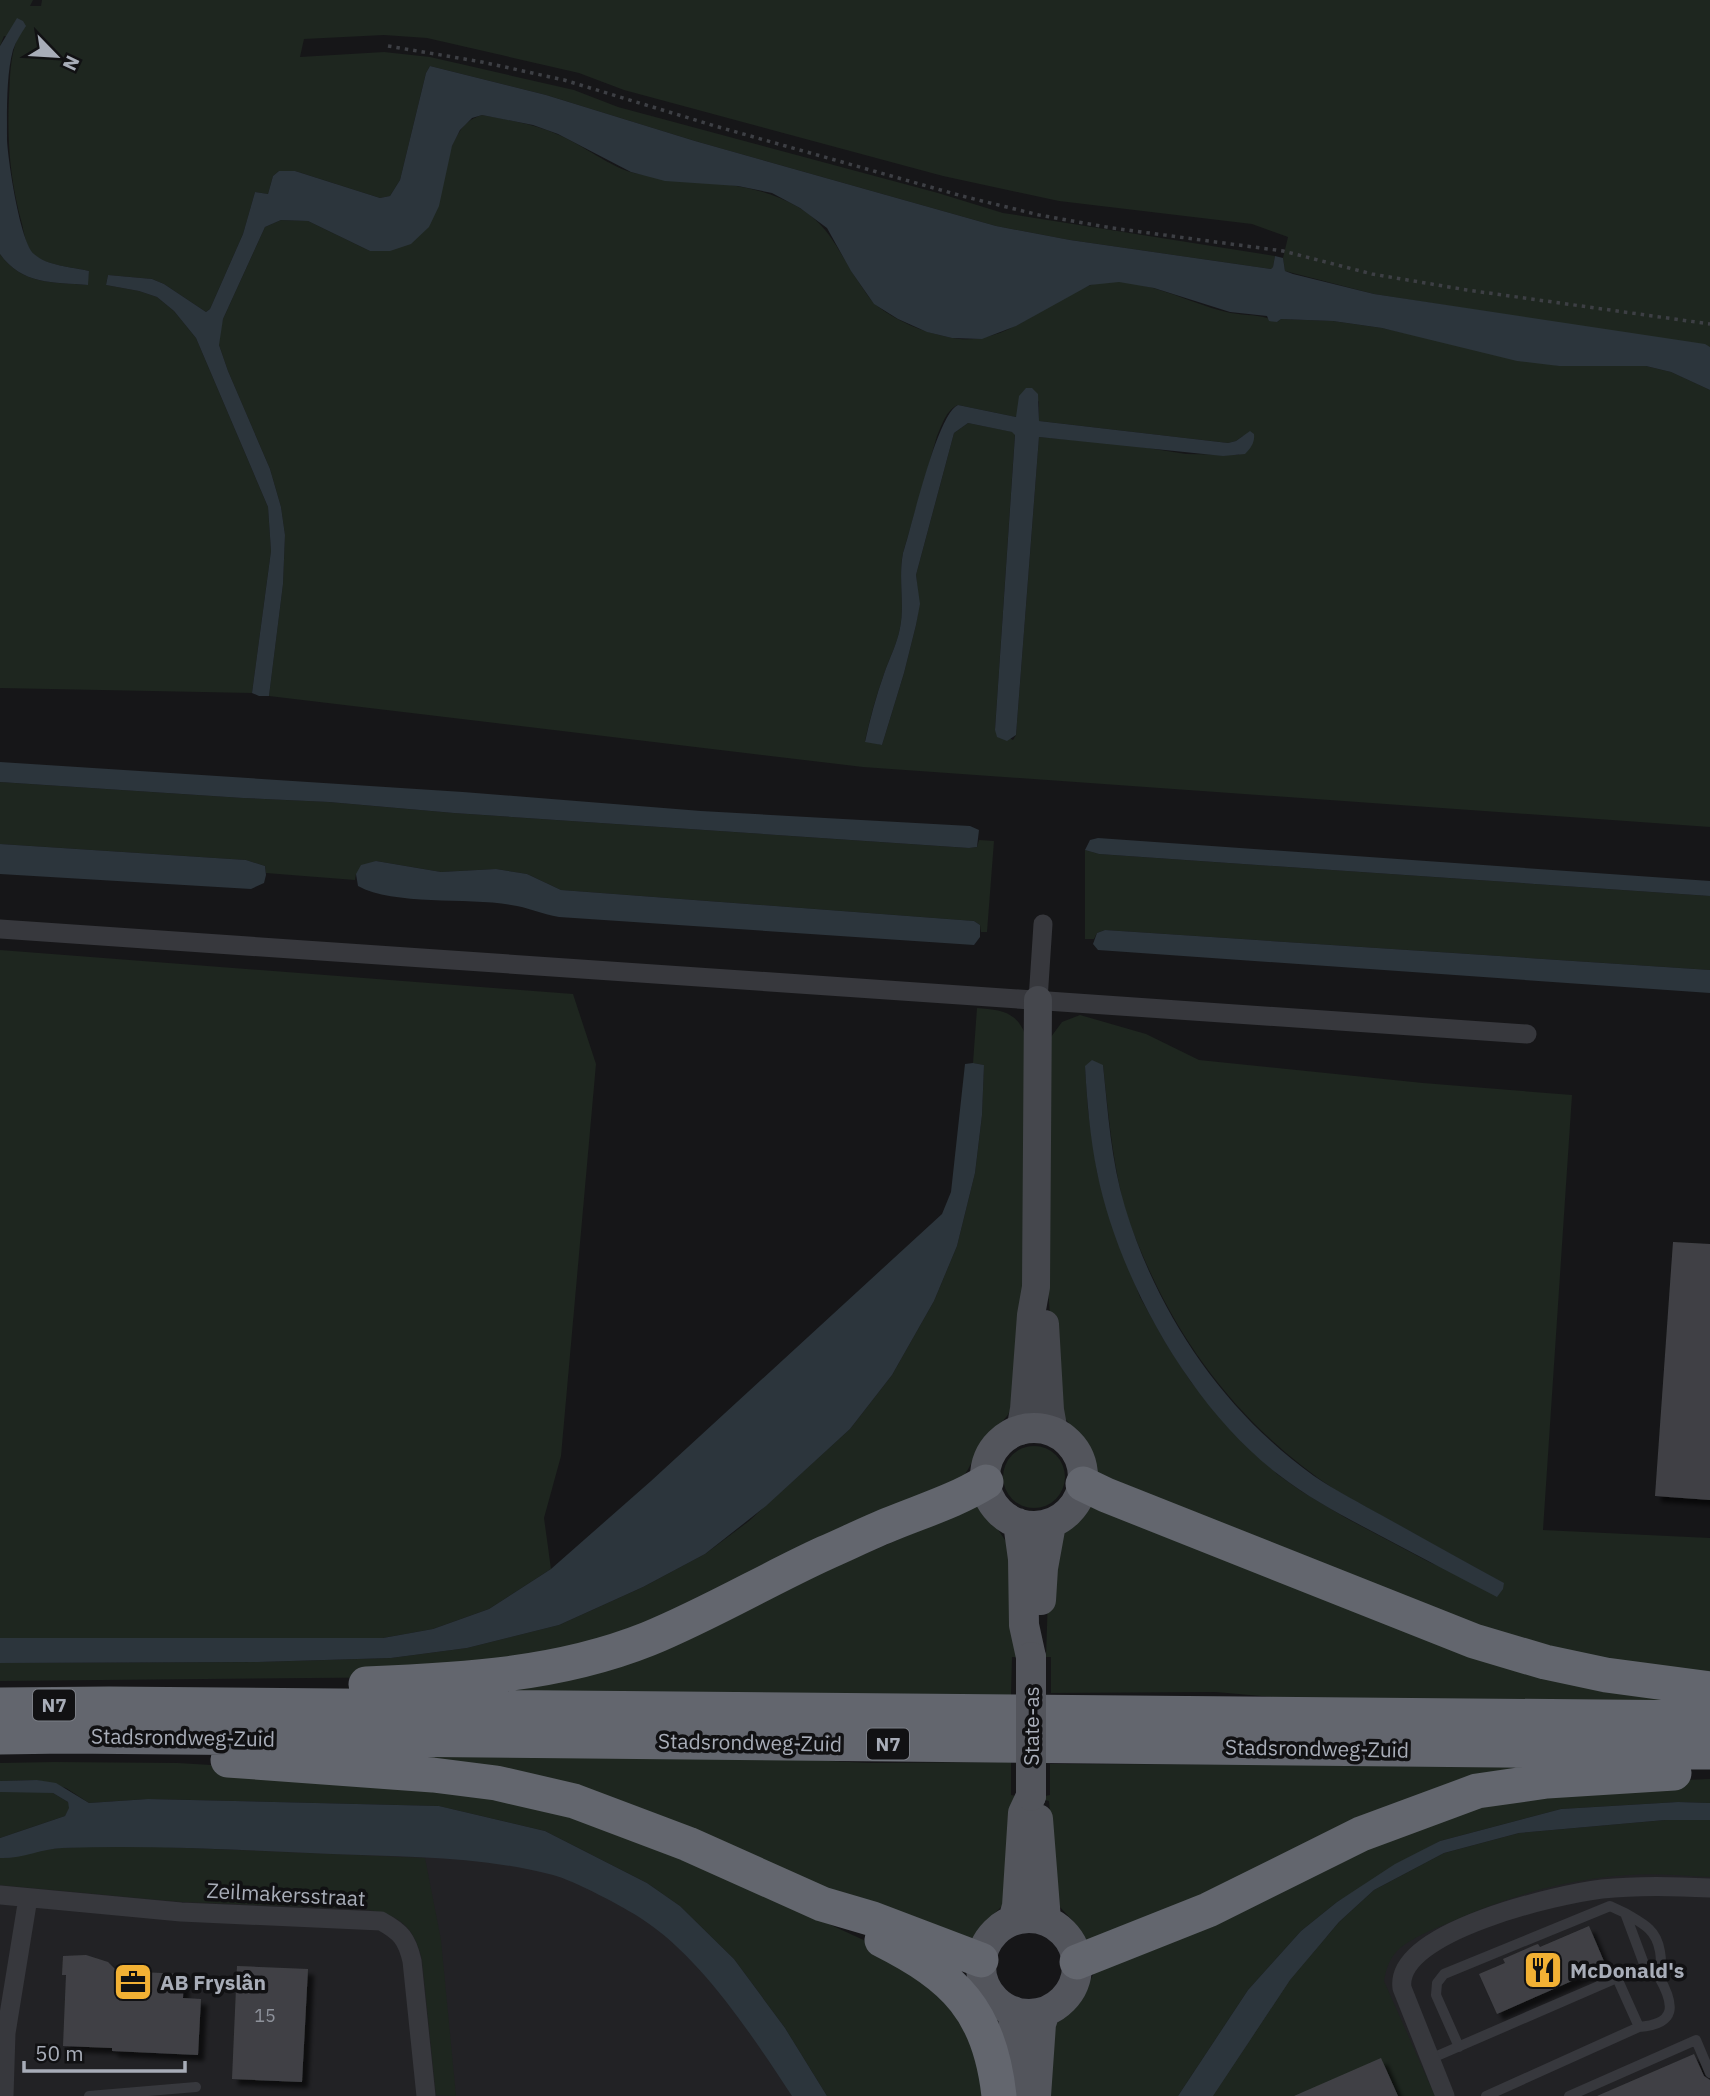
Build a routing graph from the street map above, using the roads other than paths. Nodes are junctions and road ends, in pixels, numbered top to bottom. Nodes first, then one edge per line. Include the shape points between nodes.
1 (1043, 924) dead end
2 (0, 929) edge
3 (1038, 1000) junction
4 (1527, 1034) dead end
5 (1036, 1287) junction
6 (1020, 1431) junction
7 (1054, 1432) junction
8 (986, 1482) junction
9 (1083, 1484) junction
10 (1018, 1523) junction
11 (1051, 1524) junction
12 (1031, 1657) junction
13 (1710, 1689) edge
14 (109, 1704) junction
15 (0, 1706) edge
16 (1710, 1718) edge
17 (66, 1736) junction
18 (0, 1737) edge
19 (1710, 1752) edge
20 (1710, 1772) edge
21 (1031, 1796) junction
22 (1710, 1888) edge
23 (0, 1895) edge
24 (28, 1898) junction
25 (822, 1904) junction
26 (1625, 1913) junction
27 (1013, 1920) junction
28 (1046, 1920) junction
29 (981, 1960) junction
30 (1077, 1962) junction
31 (1659, 1977) junction
32 (1013, 2011) junction
33 (1045, 2012) junction
34 (1639, 2027) junction
35 (3, 2033) edge
36 (1459, 2046) junction
37 (1430, 2059) junction
38 (1710, 2073) edge
39 (196, 2087) dead end
40 (4, 2096) edge
41 (89, 2096) edge
42 (426, 2096) edge
43 (999, 2096) edge
44 (1016, 2096) edge
45 (1036, 2096) edge
46 (1445, 2096) edge
47 (1486, 2096) edge
48 (1569, 2096) edge

1 - 3 street
2 - 3 street
3 - 4 street
3 - 5 street
5 - 6 street
5 - 7 street via 1044,1315
6 - 7 main road via 1042,1428
6 - 8 main road via 996,1446
7 - 9 main road via 1065,1438 1080,1459
8 - 10 main road via 993,1504
8 - 14 highway, N7 via 813,1558 647,1639 556,1666 444,1681 204,1688
9 - 11 main road via 1072,1508
9 - 13 highway via 1474,1641 1594,1672
10 - 11 main road
10 - 12 main road, State-as via 1024,1625
11 - 12 main road, State-as via 1040,1625
12 - 21 main road, State-as, bridge
14 - 15 highway, Stadsrondweg-Zuid / N7
14 - 16 highway, Stadsrondweg-Zuid / N7
17 - 18 highway, Stadsrondweg-Zuid / N7
17 - 19 highway, Stadsrondweg-Zuid / N7
17 - 25 highway, N7 via 155,1755 433,1775 533,1790 642,1825
20 - 30 highway via 1547,1781 1476,1791 1361,1834 1208,1910
21 - 27 main road, State-as via 1023,1812
21 - 28 main road, State-as via 1038,1812
22 - 37 street via 1634,1886 1564,1896 1485,1919 1426,1948 1410,1960 1401,1982
23 - 24 street, Zeilmakersstraat
24 - 35 street
24 - 42 street, Zeilmakersstraat via 181,1912 381,1922 396,1929 408,1944 412,1961
25 - 29 highway, N7
25 - 43 highway, N7 via 944,1977 984,2032
26 - 31 lane via 1647,1972
26 - 31 lane via 1650,1929 1657,1942 1662,1964
26 - 36 lane via 1610,1906 1444,1974 1436,1995
27 - 28 main road
27 - 29 main road via 988,1939
28 - 30 main road via 1071,1941
29 - 32 main road via 988,1991
30 - 33 main road via 1077,1975 1066,1997
31 - 34 lane via 1672,2007 1668,2016 1652,2026
32 - 33 main road
32 - 44 main road
33 - 45 main road
34 - 36 lane via 1617,1978
34 - 47 lane
35 - 40 street
36 - 37 lane
37 - 46 street
38 - 48 lane via 1696,2040
39 - 41 lane

